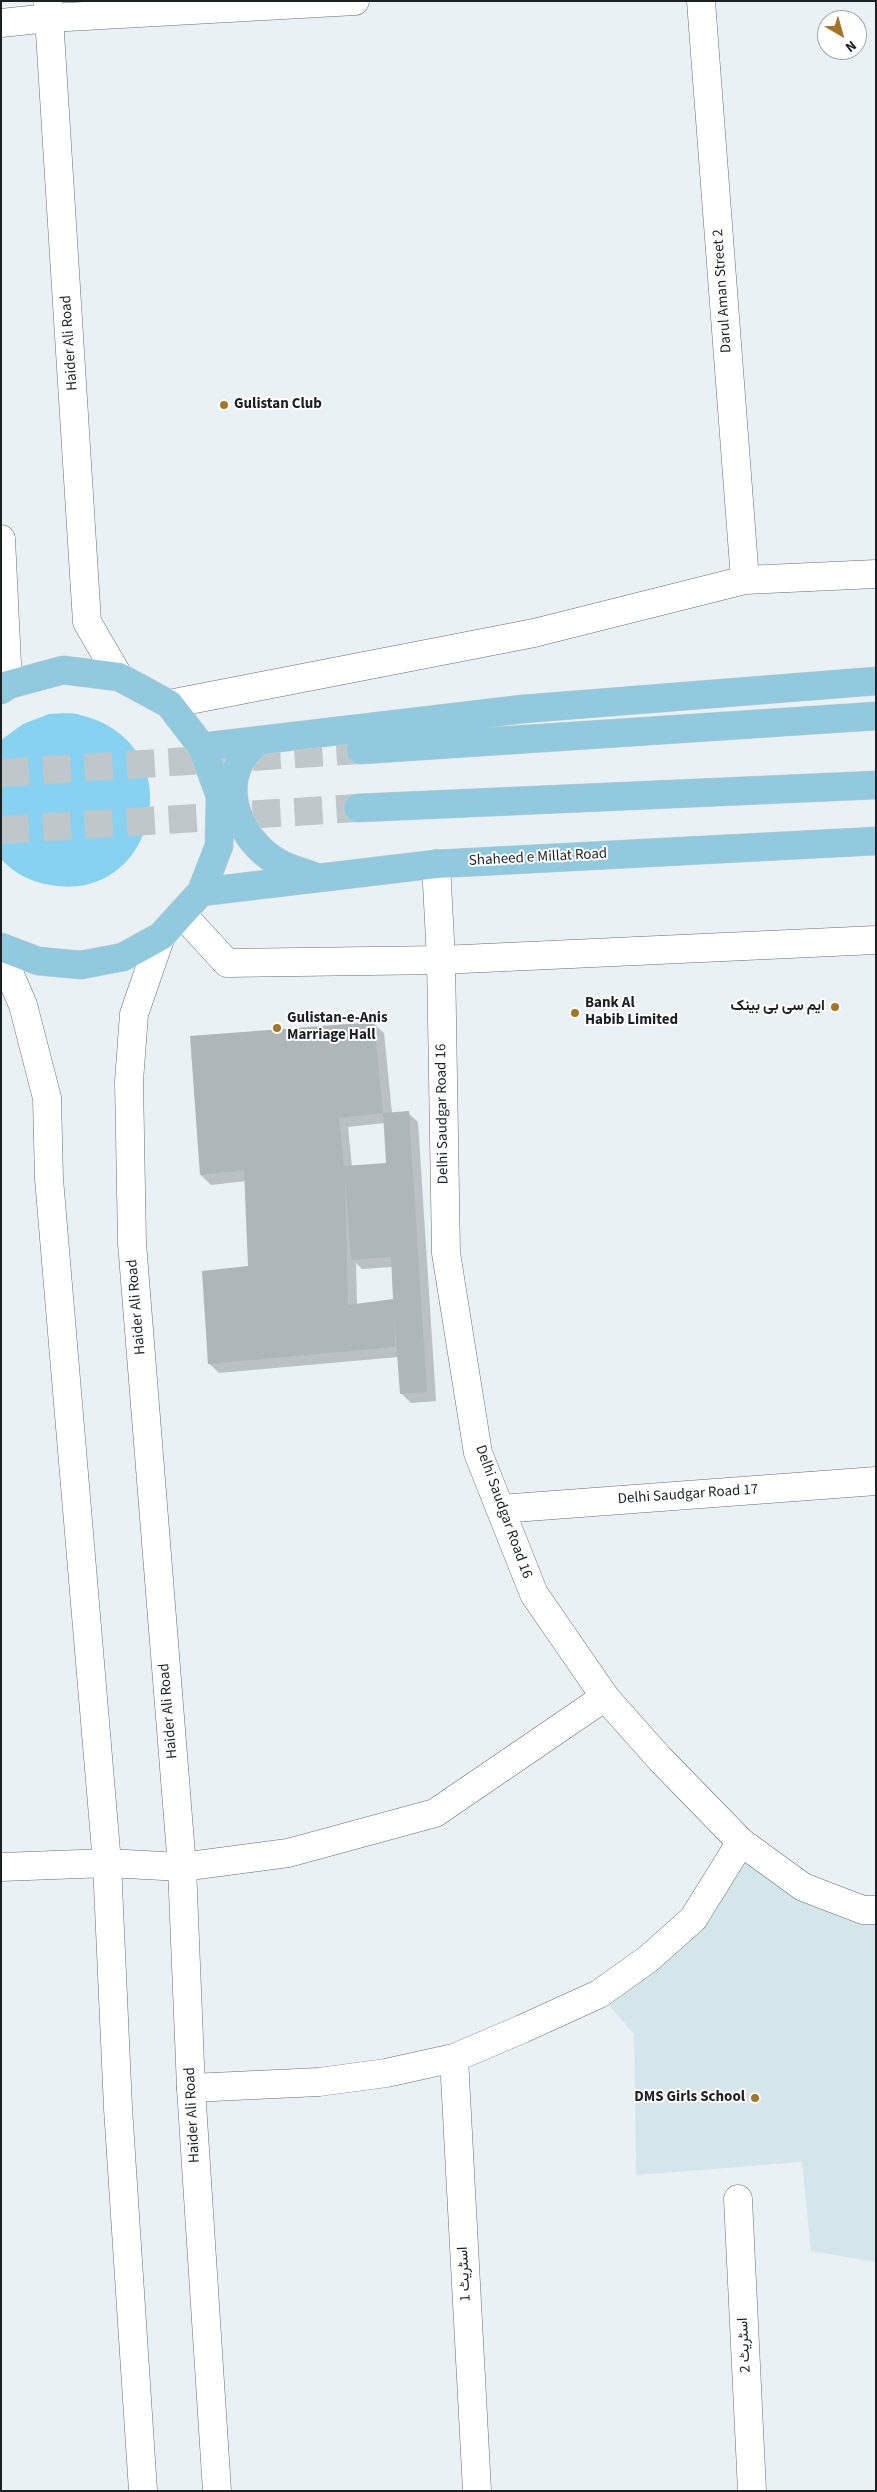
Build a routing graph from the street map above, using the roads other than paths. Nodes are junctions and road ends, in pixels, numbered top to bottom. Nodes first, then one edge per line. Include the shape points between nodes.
1 (356, 1) edge
2 (701, 1) edge
3 (49, 9) edge
4 (1, 23) edge
5 (1, 540) edge
6 (876, 574) edge
7 (745, 580) junction
8 (119, 676) junction
9 (876, 681) edge
10 (4, 688) edge
11 (169, 704) junction
12 (876, 716) edge
13 (261, 740) junction
14 (202, 747) junction
15 (361, 750) tunnel mouth
16 (876, 785) edge
17 (358, 808) tunnel mouth
18 (876, 840) edge
19 (436, 864) junction
20 (319, 878) junction
21 (201, 892) junction
22 (182, 914) junction
23 (161, 936) junction
24 (876, 940) edge
25 (1, 947) edge
26 (1, 954) edge
27 (441, 960) junction
28 (876, 1481) edge
29 (500, 1509) junction
30 (605, 1697) junction
31 (741, 1842) junction
32 (107, 1863) junction
33 (182, 1866) junction
34 (1, 1867) edge
35 (876, 1910) edge
36 (454, 2058) junction
37 (191, 2088) junction
38 (738, 2199) dead end
39 (143, 2491) edge
40 (217, 2491) edge
41 (477, 2491) edge
42 (752, 2491) edge

1 - 3 street
2 - 7 street, Darul Aman Street 2
3 - 4 street
3 - 8 street, Haider Ali Road via 87,622
5 - 10 street
6 - 7 street
7 - 11 street via 534,633
8 - 10 main road via 63,670
8 - 11 main road
9 - 13 main road via 523,709
11 - 14 main road
12 - 15 main road
13 - 14 main road
13 - 20 main road via 248,748 235,770 232,797 242,827 260,849 279,863
14 - 21 main road via 220,796 219,846
16 - 17 main road
18 - 19 main road, Shaheed e Millat Road
19 - 20 main road, Shaheed e Millat Road
19 - 27 street, Delhi Saudgar Road 16
20 - 21 main road, Shaheed e Millat Road
21 - 22 main road
22 - 23 main road
22 - 27 street via 227,963
23 - 25 main road via 123,957 81,966 38,962
23 - 33 street, Haider Ali Road via 134,1014 129,1081 132,1243
24 - 27 street
26 - 32 street via 23,1005 47,1098 49,1179
27 - 29 street, Delhi Saudgar Road 16 via 446,1253 478,1453
28 - 29 street, Delhi Saudgar Road 17
29 - 30 street, Delhi Saudgar Road 16 via 534,1594
30 - 31 street, Delhi Saudgar Road 16
30 - 33 street via 435,1813 288,1853
31 - 35 street, Delhi Saudgar Road 16 via 802,1887 863,1910
31 - 36 street via 693,1919 648,1959 599,1994
32 - 33 street
32 - 34 street
32 - 39 street via 118,2108
33 - 37 street, Haider Ali Road
36 - 37 street via 386,2073 319,2082
36 - 41 street, اسٹریٹ 1
37 - 40 street, Haider Ali Road
38 - 42 street, اسٹریٹ 2

